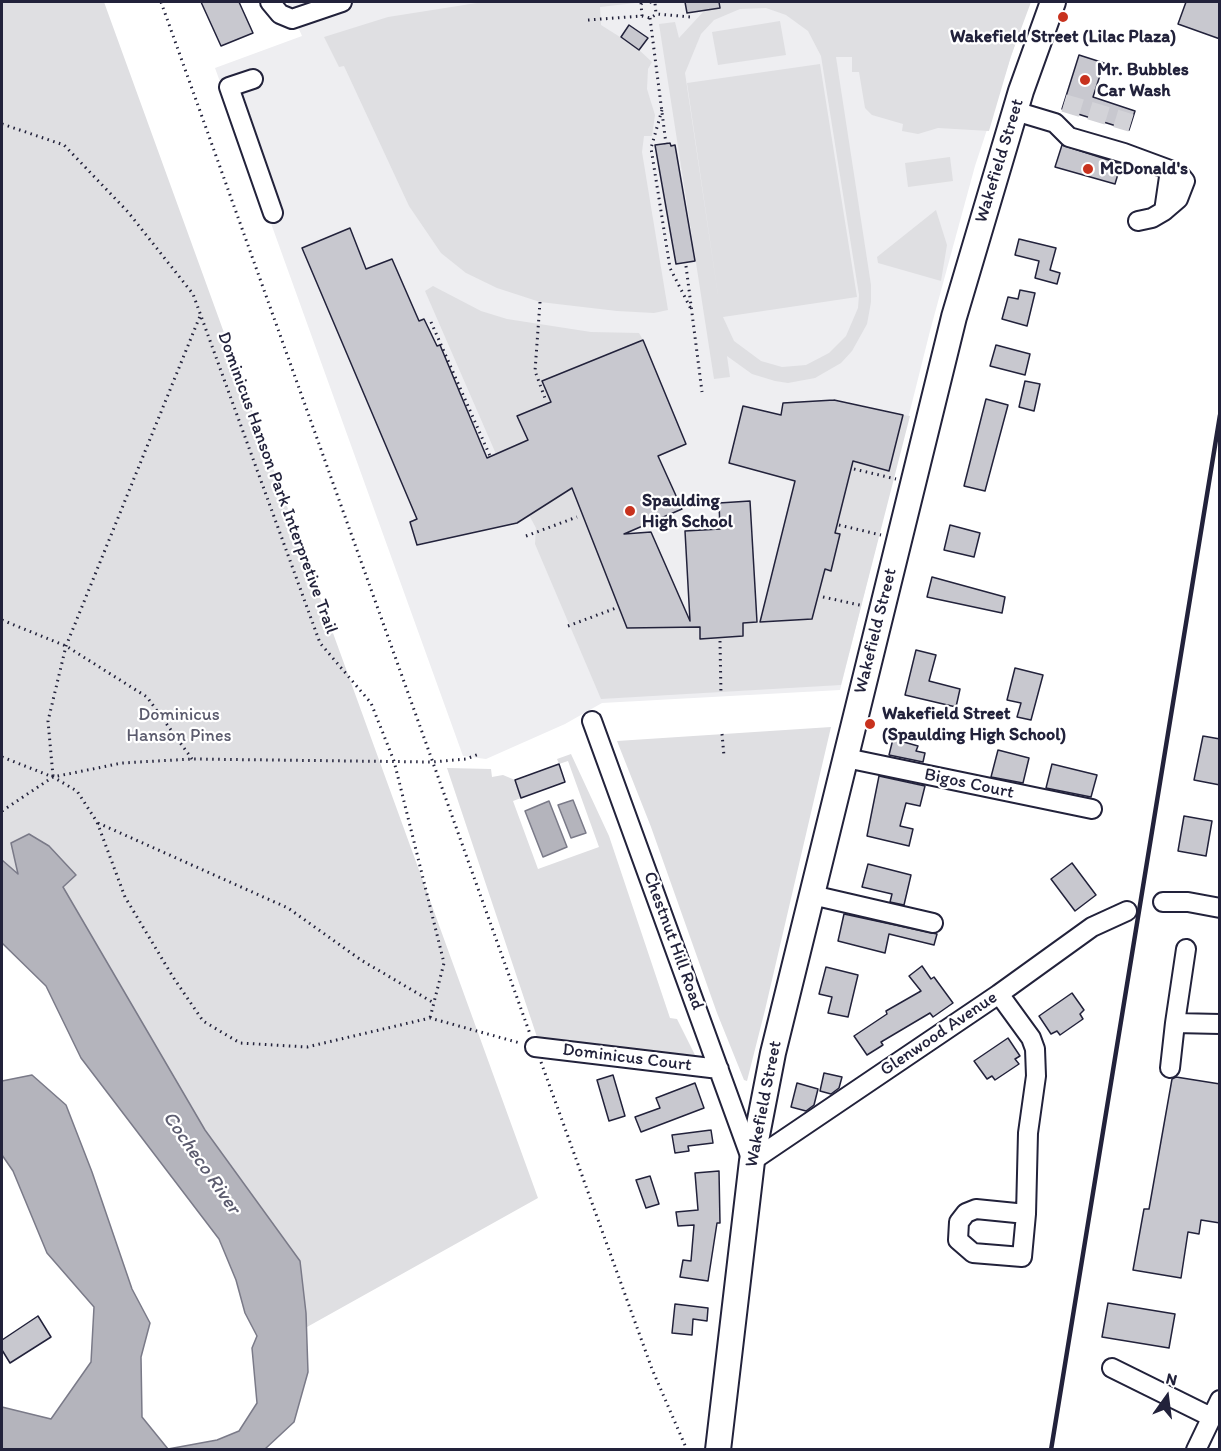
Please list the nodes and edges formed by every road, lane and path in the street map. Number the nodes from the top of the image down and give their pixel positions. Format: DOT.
graph roads {
  1 [pos="161,2"];
  2 [pos="270,2"];
  3 [pos="342,2"];
  4 [pos="644,2"];
  5 [pos="650,2"];
  6 [pos="1053,2"];
  7 [pos="657,14"];
  8 [pos="642,16"];
  9 [pos="691,17"];
  10 [pos="650,18"];
  11 [pos="588,20"];
  12 [pos="253,79"];
  13 [pos="662,110"];
  14 [pos="1015,111"];
  15 [pos="2,123"];
  16 [pos="666,144"];
  17 [pos="273,213"];
  18 [pos="1138,221"];
  19 [pos="686,266"];
  20 [pos="540,302"];
  21 [pos="692,311"];
  22 [pos="201,314"];
  23 [pos="431,322"];
  24 [pos="702,392"];
  25 [pos="546,401"];
  26 [pos="490,456"];
  27 [pos="854,469"];
  28 [pos="896,479"];
  29 [pos="577,517"];
  30 [pos="839,525"];
  31 [pos="882,535"];
  32 [pos="526,536"];
  33 [pos="823,597"];
  34 [pos="864,606"];
  35 [pos="616,608"];
  36 [pos="2,620"];
  37 [pos="568,626"];
  38 [pos="720,641"];
  39 [pos="66,646"];
  40 [pos="722,695"];
  41 [pos="592,721"];
  42 [pos="723,734"];
  43 [pos="479,754"];
  44 [pos="724,756"];
  45 [pos="2,757"];
  46 [pos="846,758"];
  47 [pos="192,759"];
  48 [pos="394,761"];
  49 [pos="432,762"];
  50 [pos="53,777"];
  51 [pos="1092,809"];
  52 [pos="2,811"];
  53 [pos="97,822"];
  54 [pos="812,895"];
  55 [pos="1163,903"];
  56 [pos="1220,908"];
  57 [pos="1127,911"];
  58 [pos="933,923"];
  59 [pos="1186,949"];
  60 [pos="999,994"];
  61 [pos="434,1003"];
  62 [pos="430,1018"];
  63 [pos="1175,1023"];
  64 [pos="1220,1024"];
  65 [pos="535,1047"];
  66 [pos="1170,1068"];
  67 [pos="719,1069"];
  68 [pos="752,1161"];
  69 [pos="1026,1214"];
  70 [pos="1112,1368"];
  71 [pos="1220,1400"];
  72 [pos="1211,1418"];
  73 [pos="687,1449"];
  74 [pos="723,1449"];
  75 [pos="1196,1449"];
  1 -- 49 [label="path"];
  2 -- 3 [label="street"];
  4 -- 8 [label="path"];
  5 -- 7 [label="path"];
  6 -- 14 [label="main road, Wakefield Street"];
  7 -- 9 [label="path"];
  7 -- 10 [label="path"];
  8 -- 10 [label="path"];
  8 -- 11 [label="path"];
  10 -- 13 [label="path"];
  12 -- 17 [label="street"];
  13 -- 16 [label="path"];
  13 -- 21 [label="path"];
  14 -- 18 [label="street"];
  14 -- 46 [label="main road, Wakefield Street"];
  15 -- 22 [label="path, Dominicus Hanson Park Interpretive Trail"];
  19 -- 21 [label="path"];
  20 -- 25 [label="path"];
  21 -- 24 [label="path"];
  22 -- 39 [label="path"];
  22 -- 48 [label="path, Dominicus Hanson Park Interpretive Trail"];
  23 -- 26 [label="path"];
  27 -- 28 [label="path"];
  29 -- 32 [label="path"];
  30 -- 31 [label="path"];
  33 -- 34 [label="path"];
  35 -- 37 [label="path"];
  36 -- 39 [label="path"];
  38 -- 40 [label="path"];
  39 -- 47 [label="path"];
  39 -- 50 [label="path"];
  41 -- 67 [label="street, Chestnut Hill Road"];
  42 -- 44 [label="path"];
  43 -- 49 [label="path"];
  45 -- 50 [label="path"];
  46 -- 51 [label="street, Bigos Court"];
  46 -- 54 [label="main road, Wakefield Street"];
  47 -- 48 [label="path"];
  47 -- 50 [label="path"];
  48 -- 49 [label="path"];
  48 -- 61 [label="path, Dominicus Hanson Park Interpretive Trail"];
  49 -- 65 [label="path"];
  50 -- 52 [label="path"];
  50 -- 53 [label="path"];
  53 -- 61 [label="path"];
  53 -- 62 [label="path"];
  54 -- 58 [label="street"];
  54 -- 68 [label="main road, Wakefield Street"];
  55 -- 56 [label="street"];
  57 -- 60 [label="street, Glenwood Avenue"];
  59 -- 63 [label="street"];
  60 -- 68 [label="street, Glenwood Avenue"];
  60 -- 69 [label="street"];
  61 -- 62 [label="path, Dominicus Hanson Park Interpretive Trail"];
  62 -- 65 [label="path"];
  63 -- 64 [label="street"];
  63 -- 66 [label="street"];
  65 -- 67 [label="street, Dominicus Court"];
  65 -- 73 [label="path"];
  67 -- 68 [label="street, Chestnut Hill Road"];
  68 -- 74 [label="main road, Wakefield Street"];
  70 -- 72 [label="street"];
  71 -- 72 [label="street"];
  72 -- 75 [label="street"];
}
